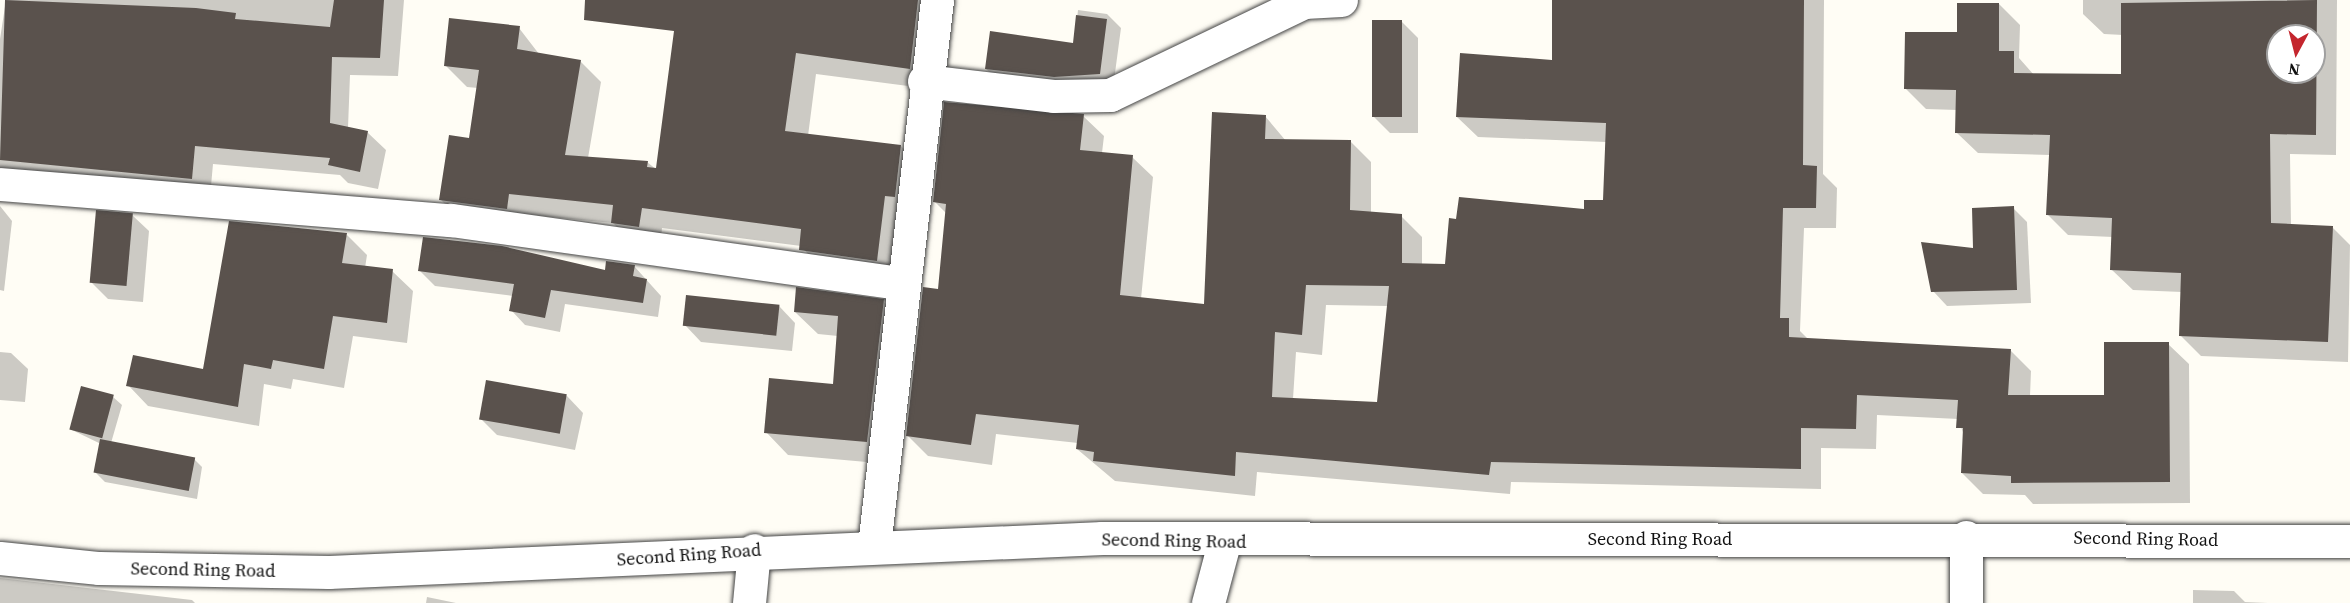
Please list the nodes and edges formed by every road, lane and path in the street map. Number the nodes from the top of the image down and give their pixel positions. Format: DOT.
graph roads {
  1 [pos="937,0"];
  2 [pos="1341,0"];
  3 [pos="924,81"];
  4 [pos="0,184"];
  5 [pos="902,283"];
  6 [pos="1966,537"];
  7 [pos="2350,542"];
  8 [pos="1224,543"];
  9 [pos="874,546"];
  10 [pos="754,550"];
  11 [pos="0,558"];
  12 [pos="749,603"];
  13 [pos="1208,603"];
  14 [pos="1966,603"];
  1 -- 3 [label="street"];
  2 -- 3 [label="street"];
  3 -- 5 [label="street"];
  4 -- 5 [label="street"];
  5 -- 9 [label="street"];
  6 -- 7 [label="street, Second Ring Road"];
  6 -- 8 [label="street, Second Ring Road"];
  6 -- 14 [label="street"];
  8 -- 9 [label="street, Second Ring Road"];
  8 -- 13 [label="street"];
  9 -- 10 [label="street, Second Ring Road"];
  10 -- 11 [label="street, Second Ring Road"];
  10 -- 12 [label="street"];
}
